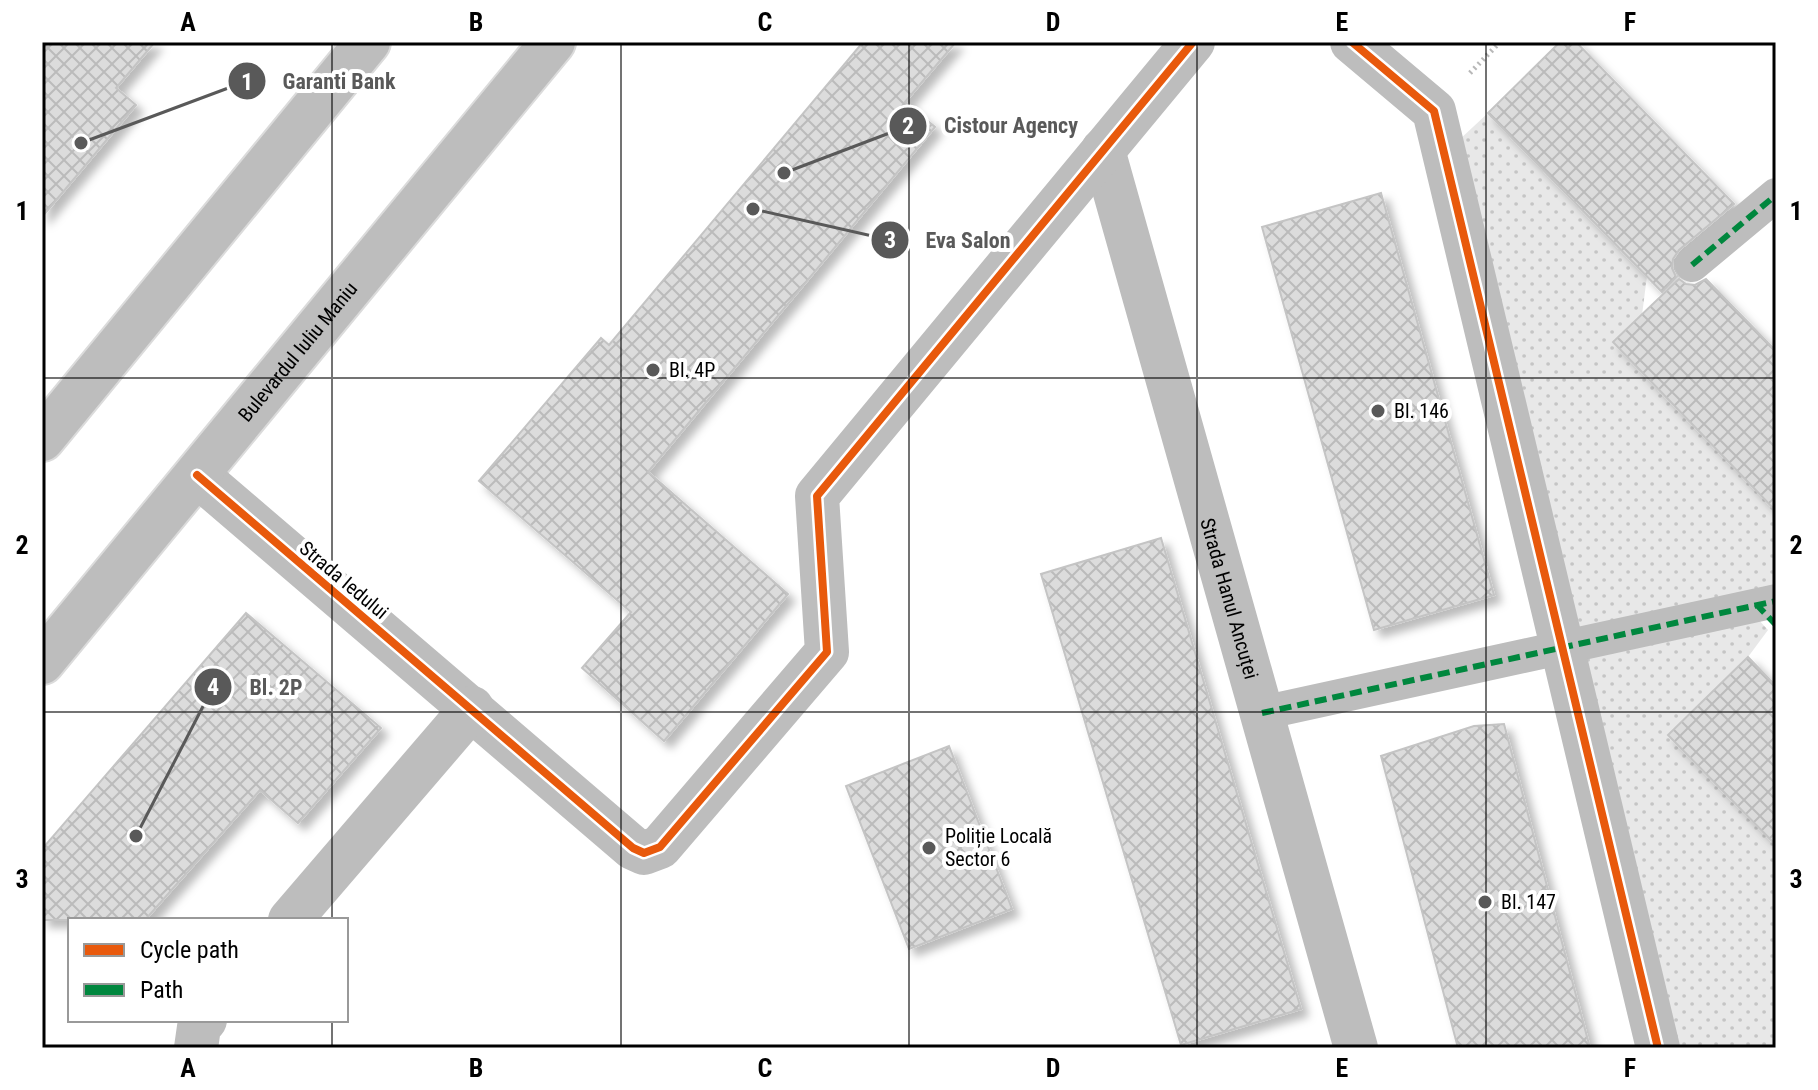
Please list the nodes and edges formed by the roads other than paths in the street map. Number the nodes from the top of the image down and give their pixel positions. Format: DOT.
graph roads {
  1 [pos="368,42"];
  2 [pos="553,42"];
  3 [pos="1193,42"];
  4 [pos="1352,42"];
  5 [pos="1103,150"];
  6 [pos="1776,195"];
  7 [pos="1692,265"];
  8 [pos="42,439"];
  9 [pos="197,475"];
  10 [pos="1769,610"];
  11 [pos="1563,647"];
  12 [pos="42,662"];
  13 [pos="472,708"];
  14 [pos="1262,713"];
  15 [pos="292,918"];
  16 [pos="203,1022"];
  17 [pos="196,1048"];
  18 [pos="1356,1048"];
  19 [pos="1658,1048"];
  1 -- 8 [label="street"];
  2 -- 9 [label="street, Bulevardul Iuliu Maniu"];
  3 -- 5 [label="street, Strada Iedului"];
  4 -- 11 [label="street"];
  5 -- 13 [label="street, Strada Iedului"];
  5 -- 14 [label="street, Strada Hanul Ancuței"];
  6 -- 7 [label="street"];
  9 -- 12 [label="street, Bulevardul Iuliu Maniu"];
  9 -- 13 [label="street, Strada Iedului"];
  10 -- 11 [label="street"];
  11 -- 14 [label="street"];
  11 -- 19 [label="street"];
  13 -- 15 [label="street"];
  14 -- 18 [label="street, Strada Hanul Ancuței"];
  16 -- 17 [label="street"];
}
